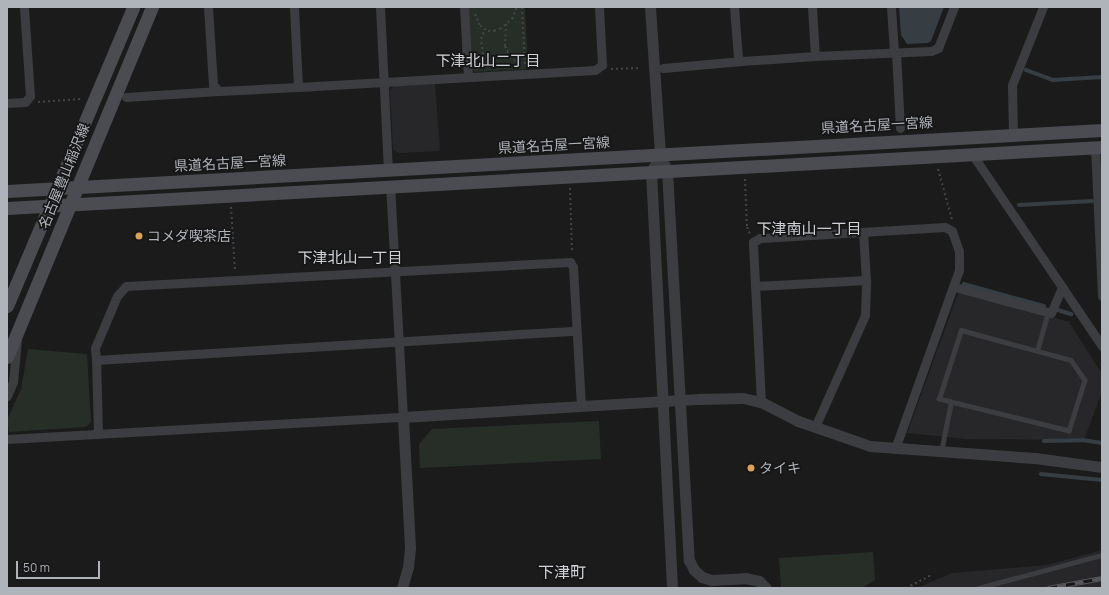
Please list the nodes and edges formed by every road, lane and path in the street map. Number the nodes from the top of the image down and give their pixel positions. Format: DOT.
graph roads {
  1 [pos="24,7"];
  2 [pos="133,7"];
  3 [pos="152,7"];
  4 [pos="208,7"];
  5 [pos="294,7"];
  6 [pos="380,7"];
  7 [pos="464,7"];
  8 [pos="474,7"];
  9 [pos="517,7"];
  10 [pos="522,7"];
  11 [pos="599,7"];
  12 [pos="650,7"];
  13 [pos="734,7"];
  14 [pos="812,7"];
  15 [pos="891,7"];
  16 [pos="954,7"];
  17 [pos="1044,7"];
  18 [pos="506,24"];
  19 [pos="485,29"];
  20 [pos="895,52"];
  21 [pos="815,56"];
  22 [pos="742,61"];
  23 [pos="467,64"];
  24 [pos="641,68"];
  25 [pos="663,68"];
  26 [pos="596,70"];
  27 [pos="468,77"];
  28 [pos="384,82"];
  29 [pos="298,87"];
  30 [pos="219,91"];
  31 [pos="126,97"];
  32 [pos="83,99"];
  33 [pos="25,102"];
  34 [pos="7,103"];
  35 [pos="900,128"];
  36 [pos="1102,130"];
  37 [pos="1014,134"];
  38 [pos="1099,147"];
  39 [pos="972,154"];
  40 [pos="660,155"];
  41 [pos="938,169"];
  42 [pos="388,170"];
  43 [pos="667,171"];
  44 [pos="651,172"];
  45 [pos="745,179"];
  46 [pos="390,186"];
  47 [pos="57,187"];
  48 [pos="76,187"];
  49 [pos="570,187"];
  50 [pos="7,191"];
  51 [pos="70,203"];
  52 [pos="49,206"];
  53 [pos="231,206"];
  54 [pos="7,208"];
  55 [pos="952,231"];
  56 [pos="863,232"];
  57 [pos="753,242"];
  58 [pos="573,267"];
  59 [pos="395,271"];
  60 [pos="235,280"];
  61 [pos="866,280"];
  62 [pos="755,286"];
  63 [pos="955,287"];
  64 [pos="1062,287"];
  65 [pos="1102,296"];
  66 [pos="7,306"];
  67 [pos="1048,312"];
  68 [pos="576,331"];
  69 [pos="18,333"];
  70 [pos="399,342"];
  71 [pos="1102,346"];
  72 [pos="1037,351"];
  73 [pos="7,357"];
  74 [pos="96,360"];
  75 [pos="7,396"];
  76 [pos="680,401"];
  77 [pos="663,402"];
  78 [pos="761,402"];
  79 [pos="951,402"];
  80 [pos="581,407"];
  81 [pos="404,417"];
  82 [pos="816,427"];
  83 [pos="98,434"];
  84 [pos="7,439"];
  85 [pos="895,449"];
  86 [pos="941,452"];
  87 [pos="1102,467"];
  88 [pos="1102,555"];
  89 [pos="932,575"];
  90 [pos="402,588"];
  91 [pos="672,588"];
  92 [pos="766,588"];
  93 [pos="906,588"];
  94 [pos="978,588"];
  1 -- 33 [label="street"];
  2 -- 47 [label="main road, 名古屋豊山稲沢線"];
  3 -- 48 [label="main road, 名古屋豊山稲沢線"];
  4 -- 30 [label="street"];
  5 -- 29 [label="street"];
  6 -- 28 [label="street"];
  7 -- 23 [label="street"];
  8 -- 19 [label="path"];
  9 -- 18 [label="path"];
  10 -- 18 [label="path"];
  11 -- 26 [label="street"];
  12 -- 40 [label="street"];
  13 -- 22 [label="street"];
  14 -- 21 [label="street"];
  15 -- 20 [label="street"];
  16 -- 20 [label="street"];
  17 -- 37 [label="street"];
  18 -- 19 [label="path"];
  19 -- 23 [label="path"];
  20 -- 21 [label="street"];
  20 -- 35 [label="street"];
  21 -- 22 [label="street"];
  22 -- 25 [label="street"];
  23 -- 27 [label="street"];
  24 -- 26 [label="path"];
  26 -- 27 [label="street"];
  27 -- 28 [label="street"];
  28 -- 29 [label="street"];
  28 -- 42 [label="street"];
  29 -- 30 [label="street"];
  30 -- 31 [label="street"];
  32 -- 33 [label="path"];
  33 -- 34 [label="street"];
  36 -- 37 [label="main road, 県道名古屋一宮線"];
  37 -- 40 [label="main road, 県道名古屋一宮線"];
  38 -- 39 [label="main road"];
  38 -- 65 [label="street"];
  39 -- 43 [label="main road"];
  39 -- 64 [label="street"];
  40 -- 42 [label="main road, 県道名古屋一宮線"];
  40 -- 43 [label="street"];
  40 -- 44 [label="street"];
  41 -- 55 [label="path"];
  42 -- 48 [label="main road, 県道名古屋一宮線"];
  43 -- 44 [label="main road"];
  43 -- 76 [label="street"];
  44 -- 46 [label="main road"];
  44 -- 77 [label="street"];
  45 -- 57 [label="path"];
  46 -- 51 [label="main road"];
  46 -- 59 [label="street"];
  47 -- 48 [label="main road, 県道名古屋一宮線"];
  47 -- 50 [label="main road, 県道名古屋一宮線"];
  47 -- 52 [label="main road, 名古屋豊山稲沢線"];
  48 -- 51 [label="main road, 名古屋豊山稲沢線"];
  49 -- 58 [label="path"];
  51 -- 52 [label="main road"];
  51 -- 69 [label="main road, 名古屋豊山稲沢線"];
  52 -- 54 [label="main road"];
  52 -- 66 [label="main road, 名古屋豊山稲沢線"];
  53 -- 60 [label="path"];
  55 -- 56 [label="street"];
  55 -- 63 [label="street"];
  56 -- 57 [label="street"];
  56 -- 61 [label="street"];
  57 -- 62 [label="street"];
  58 -- 59 [label="street"];
  58 -- 68 [label="street"];
  59 -- 60 [label="street"];
  59 -- 70 [label="street"];
  60 -- 74 [label="street"];
  61 -- 62 [label="street"];
  61 -- 82 [label="street"];
  62 -- 78 [label="street"];
  63 -- 67 [label="street"];
  63 -- 85 [label="street"];
  64 -- 67 [label="street"];
  64 -- 71 [label="street"];
  67 -- 72 [label="lane"];
  68 -- 70 [label="street"];
  68 -- 80 [label="street"];
  69 -- 73 [label="main road, 名古屋豊山稲沢線"];
  69 -- 75 [label="street"];
  70 -- 74 [label="street"];
  70 -- 81 [label="street"];
  72 -- 79 [label="lane"];
  72 -- 79 [label="lane"];
  74 -- 83 [label="street"];
  76 -- 77 [label="street"];
  76 -- 78 [label="street"];
  76 -- 92 [label="street"];
  77 -- 80 [label="street"];
  77 -- 91 [label="street"];
  78 -- 82 [label="street"];
  79 -- 86 [label="lane"];
  80 -- 81 [label="street"];
  81 -- 83 [label="street"];
  81 -- 90 [label="street"];
  82 -- 85 [label="street"];
  83 -- 84 [label="street"];
  85 -- 86 [label="street"];
  86 -- 87 [label="street"];
  88 -- 94 [label="lane"];
  89 -- 93 [label="path"];
}
